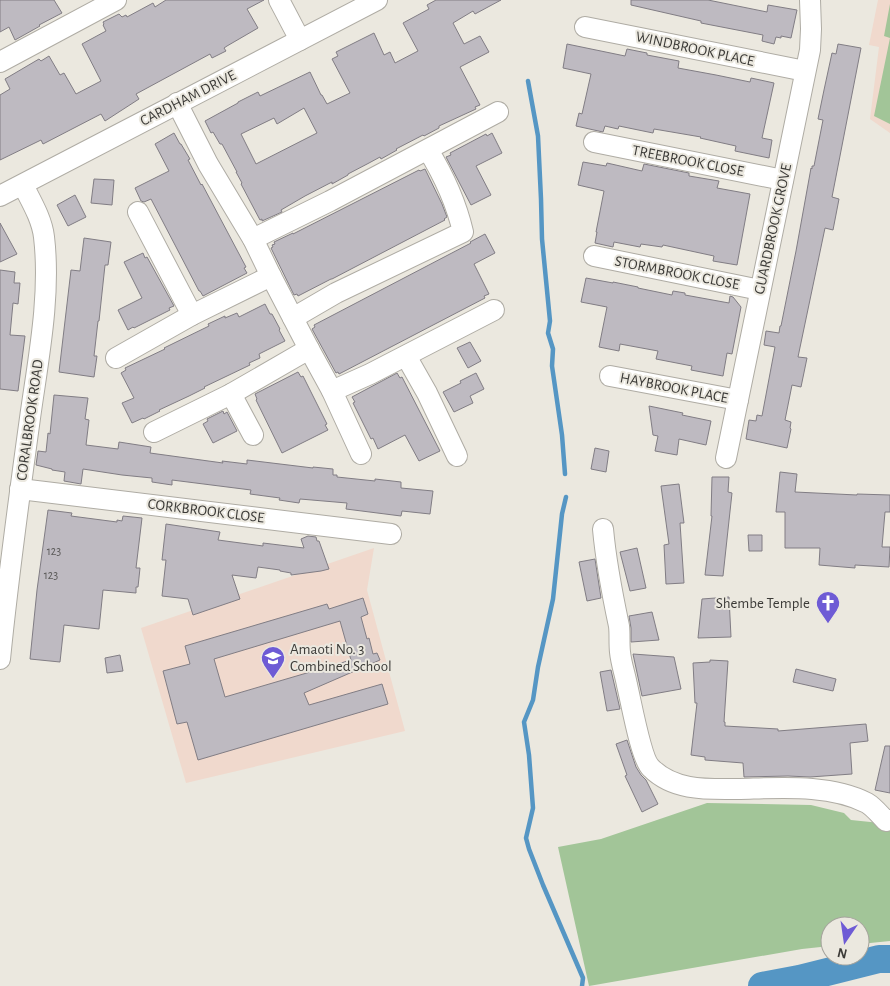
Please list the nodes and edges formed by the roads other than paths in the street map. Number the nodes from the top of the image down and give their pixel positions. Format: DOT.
graph roads {
  1 [pos="116,0"];
  2 [pos="279,0"];
  3 [pos="377,0"];
  4 [pos="810,0"];
  5 [pos="584,27"];
  6 [pos="300,40"];
  7 [pos="0,62"];
  8 [pos="805,72"];
  9 [pos="177,103"];
  10 [pos="498,112"];
  11 [pos="594,142"];
  12 [pos="428,150"];
  13 [pos="783,180"];
  14 [pos="23,184"];
  15 [pos="0,196"];
  16 [pos="138,212"];
  17 [pos="253,239"];
  18 [pos="594,256"];
  19 [pos="271,276"];
  20 [pos="760,290"];
  21 [pos="494,310"];
  22 [pos="192,315"];
  23 [pos="293,318"];
  24 [pos="309,350"];
  25 [pos="406,356"];
  26 [pos="116,358"];
  27 [pos="610,376"];
  28 [pos="332,391"];
  29 [pos="231,394"];
  30 [pos="738,400"];
  31 [pos="154,432"];
  32 [pos="253,435"];
  33 [pos="361,454"];
  34 [pos="457,456"];
  35 [pos="726,458"];
  36 [pos="20,489"];
  37 [pos="603,529"];
  38 [pos="391,534"];
  39 [pos="0,658"];
  40 [pos="890,820"];
  1 -- 7 [label="street"];
  2 -- 6 [label="street"];
  3 -- 6 [label="street, CARDHAM DRIVE"];
  4 -- 8 [label="street, GUARDBROOK GROVE"];
  5 -- 8 [label="street, WINDBROOK PLACE"];
  6 -- 9 [label="street, CARDHAM DRIVE"];
  8 -- 13 [label="street, GUARDBROOK GROVE"];
  9 -- 14 [label="street, CARDHAM DRIVE"];
  9 -- 17 [label="street"];
  10 -- 12 [label="street"];
  11 -- 13 [label="street, TREEBROOK CLOSE"];
  12 -- 17 [label="street"];
  12 -- 23 [label="street"];
  13 -- 20 [label="street, GUARDBROOK GROVE"];
  14 -- 15 [label="street, CARDHAM DRIVE"];
  14 -- 36 [label="street, CORALBROOK ROAD"];
  16 -- 22 [label="street"];
  17 -- 19 [label="street"];
  18 -- 20 [label="street, STORMBROOK CLOSE"];
  19 -- 22 [label="street"];
  19 -- 23 [label="street"];
  20 -- 30 [label="street, GUARDBROOK GROVE"];
  21 -- 25 [label="street"];
  22 -- 26 [label="street"];
  23 -- 24 [label="street"];
  24 -- 28 [label="street"];
  24 -- 29 [label="street"];
  25 -- 28 [label="street"];
  25 -- 34 [label="street"];
  27 -- 30 [label="street, HAYBROOK PLACE"];
  28 -- 33 [label="street"];
  29 -- 31 [label="street"];
  29 -- 32 [label="street"];
  30 -- 35 [label="street, GUARDBROOK GROVE"];
  36 -- 38 [label="street, CORKBROOK CLOSE"];
  36 -- 39 [label="street, CORALBROOK ROAD"];
  37 -- 40 [label="street"];
}
